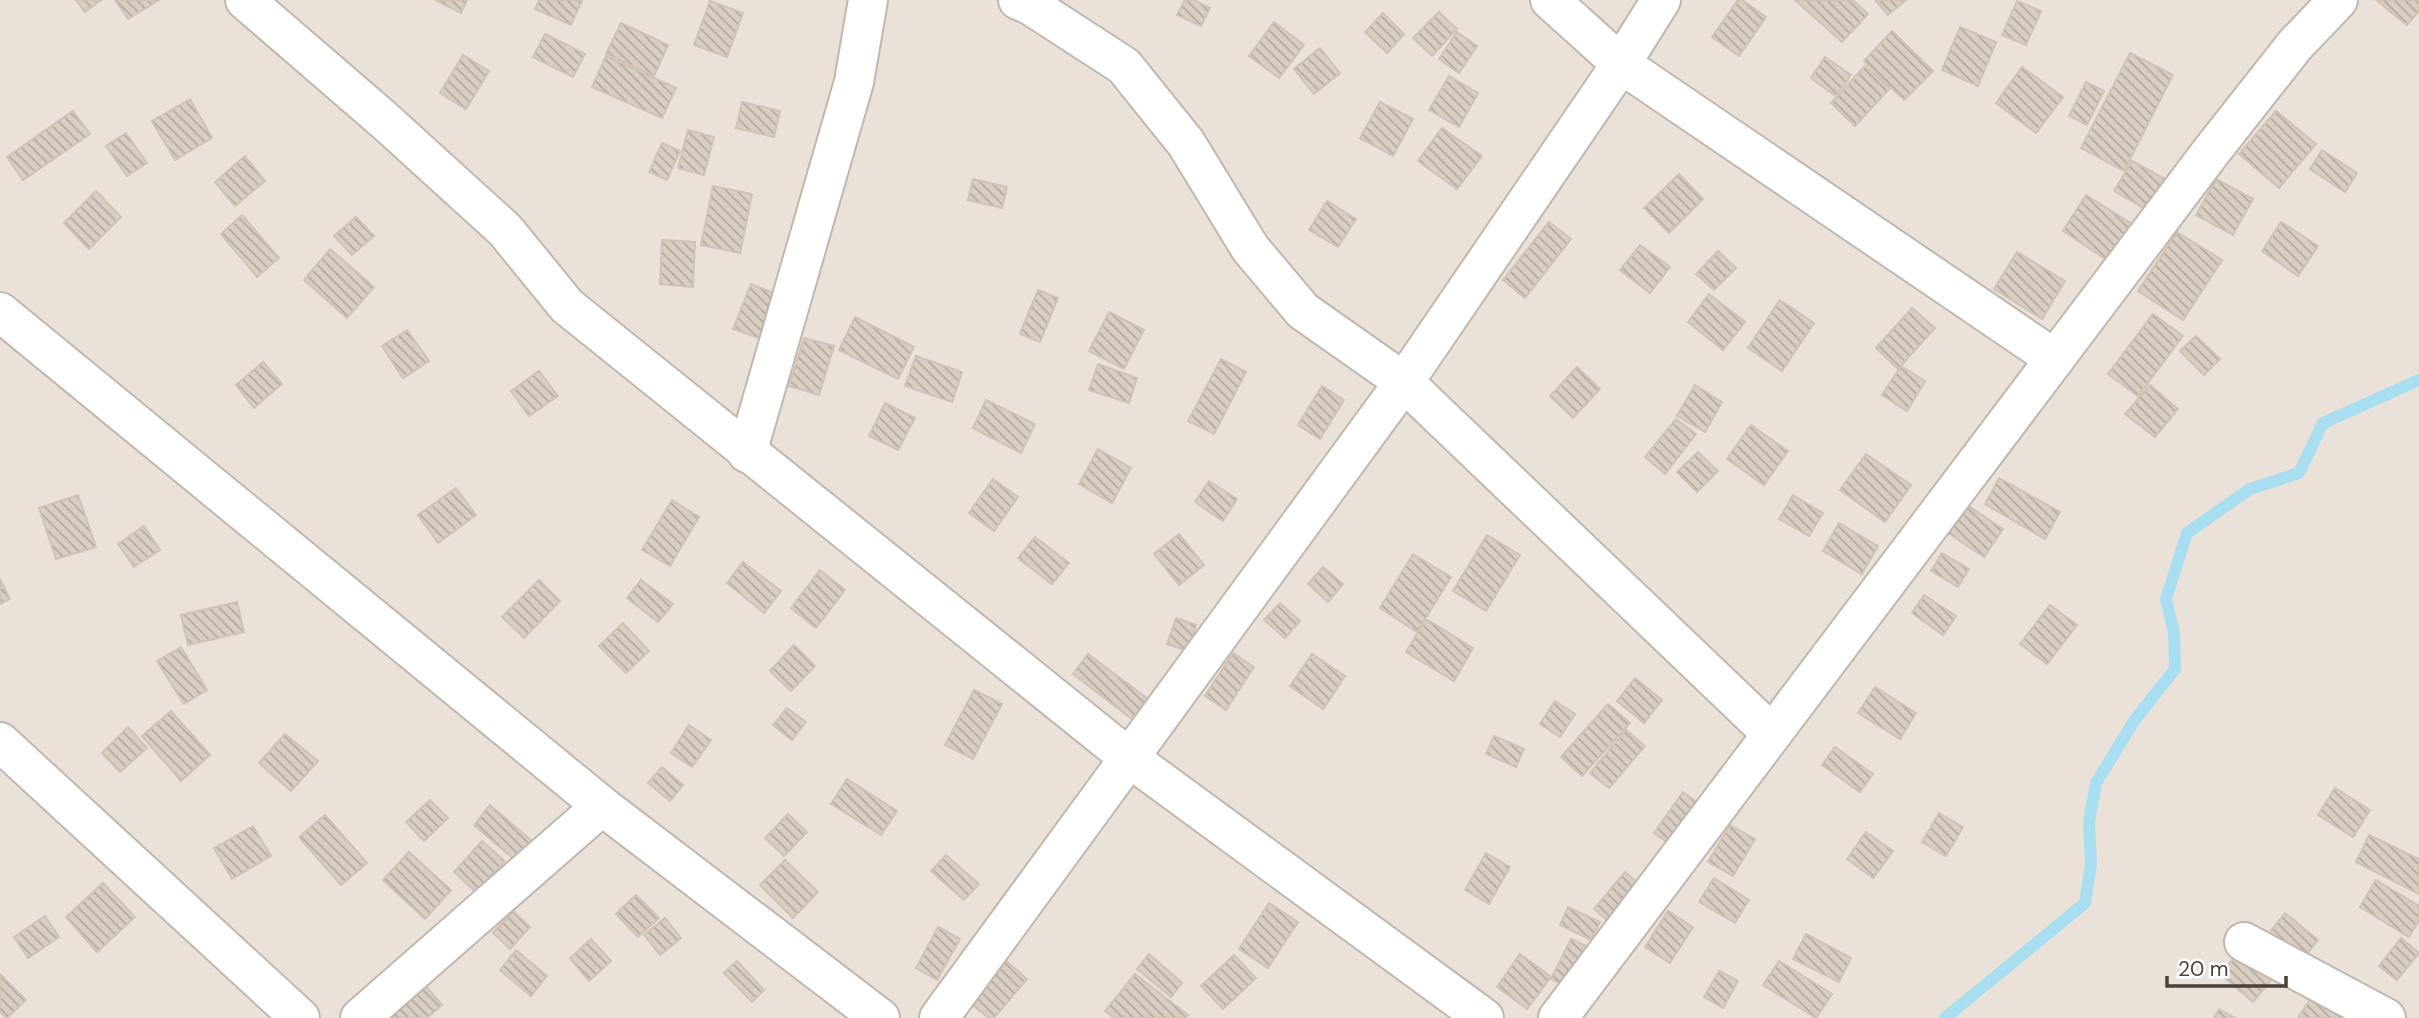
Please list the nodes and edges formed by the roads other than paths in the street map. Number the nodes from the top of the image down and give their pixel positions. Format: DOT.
graph roads {
  1 [pos="245,0"];
  2 [pos="868,0"];
  3 [pos="1018,0"];
  4 [pos="1550,0"];
  5 [pos="1661,0"];
  6 [pos="2338,0"];
  7 [pos="1621,64"];
  8 [pos="0,312"];
  9 [pos="2055,359"];
  10 [pos="1404,382"];
  11 [pos="747,453"];
  12 [pos="1772,734"];
  13 [pos="0,741"];
  14 [pos="1128,757"];
  15 [pos="602,806"];
  16 [pos="2244,942"];
  17 [pos="300,1018"];
  18 [pos="360,1018"];
  19 [pos="880,1018"];
  20 [pos="939,1018"];
  21 [pos="1484,1018"];
  22 [pos="1558,1018"];
  23 [pos="2386,1018"];
  1 -- 11 [label="street"];
  2 -- 11 [label="street"];
  3 -- 10 [label="street"];
  4 -- 7 [label="street"];
  5 -- 7 [label="street"];
  6 -- 9 [label="street"];
  7 -- 9 [label="street"];
  7 -- 10 [label="street"];
  8 -- 15 [label="street"];
  9 -- 12 [label="street"];
  10 -- 12 [label="street"];
  10 -- 14 [label="street"];
  11 -- 14 [label="street"];
  12 -- 22 [label="street"];
  13 -- 17 [label="street"];
  14 -- 20 [label="street"];
  14 -- 21 [label="street"];
  15 -- 18 [label="street"];
  15 -- 19 [label="street"];
  16 -- 23 [label="street"];
}
